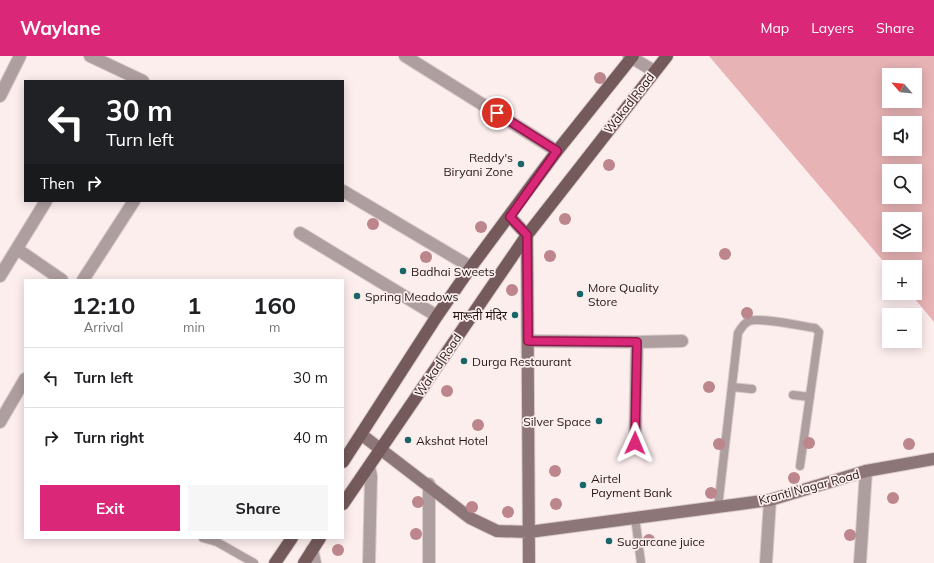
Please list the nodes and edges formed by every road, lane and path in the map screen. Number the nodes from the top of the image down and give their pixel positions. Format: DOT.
graph roads {
  1 [pos="20,56"];
  2 [pos="90,56"];
  3 [pos="406,56"];
  4 [pos="631,56"];
  5 [pos="667,56"];
  6 [pos="654,71"];
  7 [pos="122,77"];
  8 [pos="138,80"];
  9 [pos="0,96"];
  10 [pos="557,151"];
  11 [pos="344,192"];
  12 [pos="45,202"];
  13 [pos="133,202"];
  14 [pos="510,217"];
  15 [pos="300,233"];
  16 [pos="527,235"];
  17 [pos="17,249"];
  18 [pos="471,267"];
  19 [pos="0,276"];
  20 [pos="61,279"];
  21 [pos="84,279"];
  22 [pos="437,316"];
  23 [pos="528,341"];
  24 [pos="682,341"];
  25 [pos="637,342"];
  26 [pos="24,381"];
  27 [pos="732,387"];
  28 [pos="752,389"];
  29 [pos="793,394"];
  30 [pos="810,397"];
  31 [pos="0,422"];
  32 [pos="362,435"];
  33 [pos="635,443"];
  34 [pos="381,448"];
  35 [pos="934,458"];
  36 [pos="344,461"];
  37 [pos="369,466"];
  38 [pos="800,466"];
  39 [pos="866,471"];
  40 [pos="429,484"];
  41 [pos="770,500"];
  42 [pos="344,503"];
  43 [pos="718,507"];
  44 [pos="635,517"];
  45 [pos="529,532"];
  46 [pos="206,539"];
  47 [pos="291,539"];
  48 [pos="319,539"];
  49 [pos="312,550"];
  50 [pos="254,563"];
  51 [pos="275,563"];
  52 [pos="304,563"];
  53 [pos="315,563"];
  54 [pos="369,563"];
  55 [pos="429,563"];
  56 [pos="529,563"];
  57 [pos="641,563"];
  58 [pos="766,563"];
  59 [pos="860,563"];
  1 -- 9 [label="street"];
  2 -- 7 [label="street"];
  3 -- 10 [label="street"];
  4 -- 6 [label="street"];
  4 -- 10 [label="main road"];
  5 -- 6 [label="main road, Wakad Road"];
  6 -- 16 [label="main road, Wakad Road"];
  7 -- 8 [label="street"];
  10 -- 14 [label="main road"];
  11 -- 18 [label="street"];
  12 -- 17 [label="street"];
  13 -- 21 [label="street"];
  14 -- 16 [label="street"];
  14 -- 18 [label="main road"];
  15 -- 22 [label="street"];
  16 -- 23 [label="street"];
  16 -- 34 [label="main road, Wakad Road"];
  17 -- 19 [label="street"];
  17 -- 20 [label="street"];
  18 -- 22 [label="main road"];
  22 -- 32 [label="main road"];
  23 -- 25 [label="street"];
  23 -- 45 [label="street"];
  24 -- 25 [label="street"];
  25 -- 33 [label="street"];
  26 -- 31 [label="street"];
  27 -- 28 [label="lane"];
  27 -- 30 [label="lane"];
  27 -- 43 [label="lane"];
  29 -- 30 [label="lane"];
  30 -- 38 [label="lane"];
  32 -- 34 [label="street, Kranti Nagar Road"];
  32 -- 36 [label="main road"];
  34 -- 37 [label="main road, Wakad Road"];
  34 -- 40 [label="street, Kranti Nagar Road"];
  35 -- 39 [label="street, Kranti Nagar Road"];
  37 -- 42 [label="main road, Wakad Road"];
  37 -- 54 [label="street"];
  39 -- 41 [label="street, Kranti Nagar Road"];
  39 -- 59 [label="street"];
  40 -- 45 [label="street, Kranti Nagar Road"];
  40 -- 55 [label="street"];
  41 -- 43 [label="street, Kranti Nagar Road"];
  41 -- 58 [label="street"];
  43 -- 44 [label="street, Kranti Nagar Road"];
  44 -- 45 [label="street, Kranti Nagar Road"];
  44 -- 57 [label="lane"];
  45 -- 56 [label="street"];
  46 -- 50 [label="lane"];
  47 -- 51 [label="main road"];
  48 -- 49 [label="main road"];
  49 -- 52 [label="main road"];
  49 -- 53 [label="street"];
}
